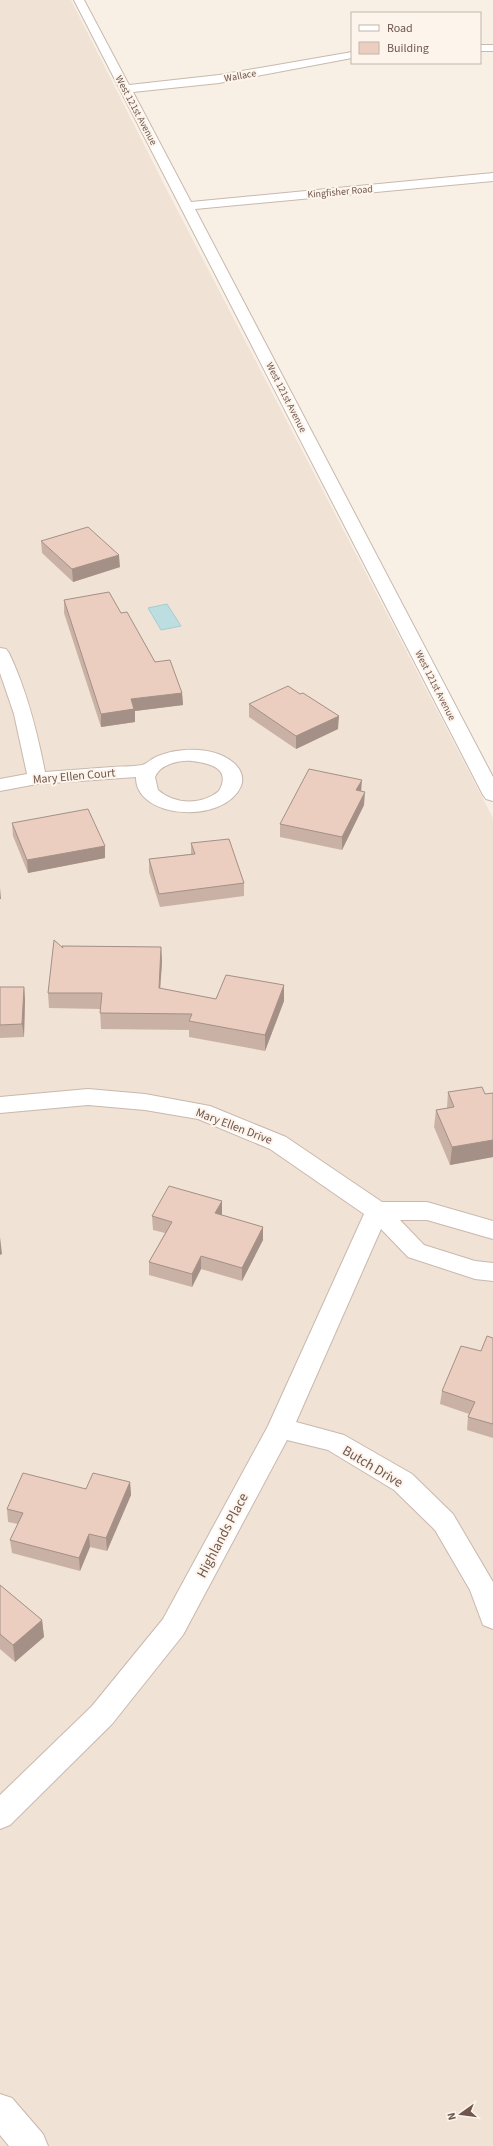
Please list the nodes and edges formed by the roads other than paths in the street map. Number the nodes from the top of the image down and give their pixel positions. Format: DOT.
graph roads {
  1 [pos="79,0"];
  2 [pos="481,48"];
  3 [pos="493,48"];
  4 [pos="351,55"];
  5 [pos="126,89"];
  6 [pos="493,177"];
  7 [pos="188,206"];
  8 [pos="0,653"];
  9 [pos="149,770"];
  10 [pos="37,778"];
  11 [pos="0,786"];
  12 [pos="493,795"];
  13 [pos="0,1105"];
  14 [pos="377,1211"];
  15 [pos="493,1230"];
  16 [pos="493,1272"];
  17 [pos="280,1428"];
  18 [pos="493,1617"];
  19 [pos="0,1815"];
  20 [pos="0,2110"];
  21 [pos="31,2146"];
  1 -- 5 [label="street, West 121st Avenue"];
  2 -- 3 [label="street"];
  4 -- 5 [label="street, Wallace"];
  5 -- 7 [label="street, West 121st Avenue"];
  6 -- 7 [label="street, Kingfisher Road"];
  7 -- 12 [label="street, West 121st Avenue"];
  8 -- 10 [label="street"];
  9 -- 10 [label="street, Mary Ellen Court"];
  10 -- 11 [label="street, Mary Ellen Court"];
  13 -- 14 [label="street, Mary Ellen Drive"];
  14 -- 15 [label="street"];
  14 -- 16 [label="street, Mary Ellen Drive"];
  14 -- 17 [label="street, Highlands Place"];
  17 -- 18 [label="street, Butch Drive"];
  17 -- 19 [label="street, Highlands Place"];
  20 -- 21 [label="street"];
}
